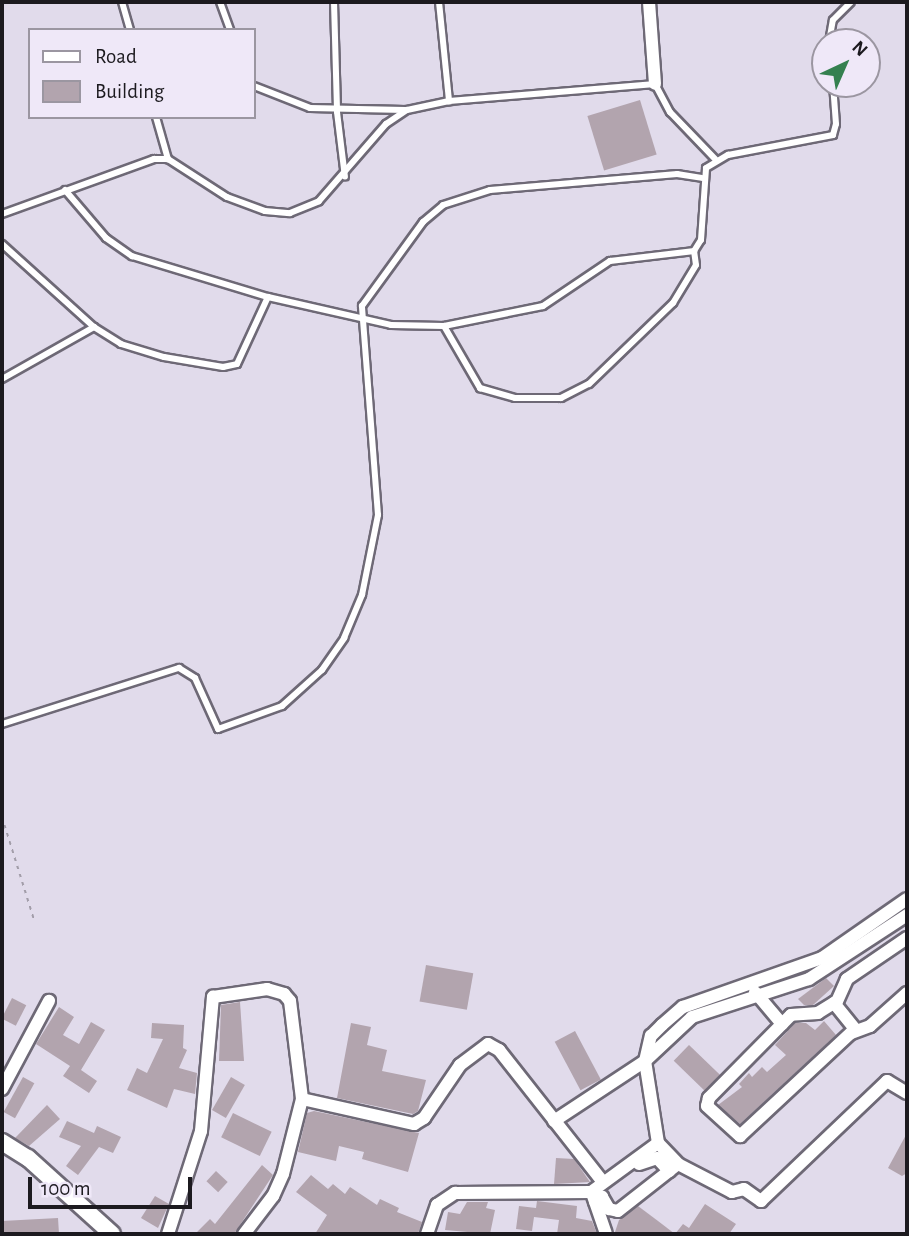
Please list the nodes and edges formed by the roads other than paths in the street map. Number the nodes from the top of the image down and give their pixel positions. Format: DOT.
graph roads {
  1 [pos="122,2"];
  2 [pos="220,2"];
  3 [pos="334,2"];
  4 [pos="439,2"];
  5 [pos="649,2"];
  6 [pos="851,2"];
  7 [pos="129,28"];
  8 [pos="229,28"];
  9 [pos="832,28"];
  10 [pos="654,84"];
  11 [pos="256,87"];
  12 [pos="834,98"];
  13 [pos="449,101"];
  14 [pos="407,110"];
  15 [pos="337,112"];
  16 [pos="157,119"];
  17 [pos="168,159"];
  18 [pos="715,159"];
  19 [pos="345,177"];
  20 [pos="702,178"];
  21 [pos="65,190"];
  22 [pos="2,214"];
  23 [pos="2,244"];
  24 [pos="694,251"];
  25 [pos="268,297"];
  26 [pos="362,317"];
  27 [pos="444,326"];
  28 [pos="94,327"];
  29 [pos="2,379"];
  30 [pos="2,724"];
  31 [pos="907,899"];
  32 [pos="907,915"];
  33 [pos="907,938"];
  34 [pos="750,986"];
  35 [pos="907,993"];
  36 [pos="758,997"];
  37 [pos="49,1002"];
  38 [pos="834,1003"];
  39 [pos="782,1024"];
  40 [pos="856,1030"];
  41 [pos="645,1061"];
  42 [pos="2,1089"];
  43 [pos="907,1093"];
  44 [pos="302,1099"];
  45 [pos="554,1121"];
  46 [pos="2,1142"];
  47 [pos="658,1143"];
  48 [pos="673,1168"];
  49 [pos="603,1182"];
  50 [pos="596,1197"];
  51 [pos="606,1233"];
  52 [pos="112,1234"];
  53 [pos="168,1234"];
  54 [pos="244,1234"];
  55 [pos="427,1234"];
  1 -- 7 [label="lane"];
  2 -- 8 [label="lane"];
  3 -- 15 [label="lane"];
  4 -- 13 [label="lane"];
  5 -- 10 [label="street"];
  6 -- 9 [label="lane"];
  10 -- 13 [label="lane"];
  10 -- 18 [label="lane"];
  11 -- 15 [label="lane"];
  12 -- 18 [label="lane"];
  13 -- 14 [label="lane"];
  14 -- 15 [label="lane"];
  14 -- 19 [label="lane"];
  15 -- 19 [label="lane"];
  16 -- 17 [label="lane"];
  17 -- 19 [label="lane"];
  17 -- 21 [label="lane"];
  18 -- 20 [label="lane"];
  20 -- 24 [label="lane"];
  20 -- 26 [label="lane"];
  21 -- 22 [label="lane"];
  21 -- 25 [label="lane"];
  23 -- 28 [label="lane"];
  24 -- 27 [label="lane"];
  24 -- 27 [label="lane"];
  25 -- 26 [label="lane"];
  25 -- 28 [label="lane"];
  26 -- 27 [label="lane"];
  26 -- 30 [label="lane"];
  28 -- 29 [label="lane"];
  31 -- 34 [label="street"];
  32 -- 36 [label="street"];
  33 -- 38 [label="street"];
  34 -- 36 [label="street"];
  34 -- 41 [label="street"];
  35 -- 40 [label="street"];
  36 -- 39 [label="street"];
  36 -- 41 [label="street"];
  37 -- 42 [label="street"];
  38 -- 39 [label="street"];
  38 -- 40 [label="street"];
  39 -- 40 [label="street"];
  41 -- 45 [label="street"];
  41 -- 47 [label="street"];
  43 -- 48 [label="street"];
  44 -- 45 [label="street"];
  44 -- 53 [label="street"];
  44 -- 54 [label="street"];
  45 -- 49 [label="street"];
  46 -- 52 [label="street"];
  47 -- 48 [label="street"];
  47 -- 49 [label="street"];
  48 -- 50 [label="street"];
  48 -- 50 [label="street"];
  49 -- 50 [label="street"];
  50 -- 51 [label="street"];
  50 -- 55 [label="street"];
}
